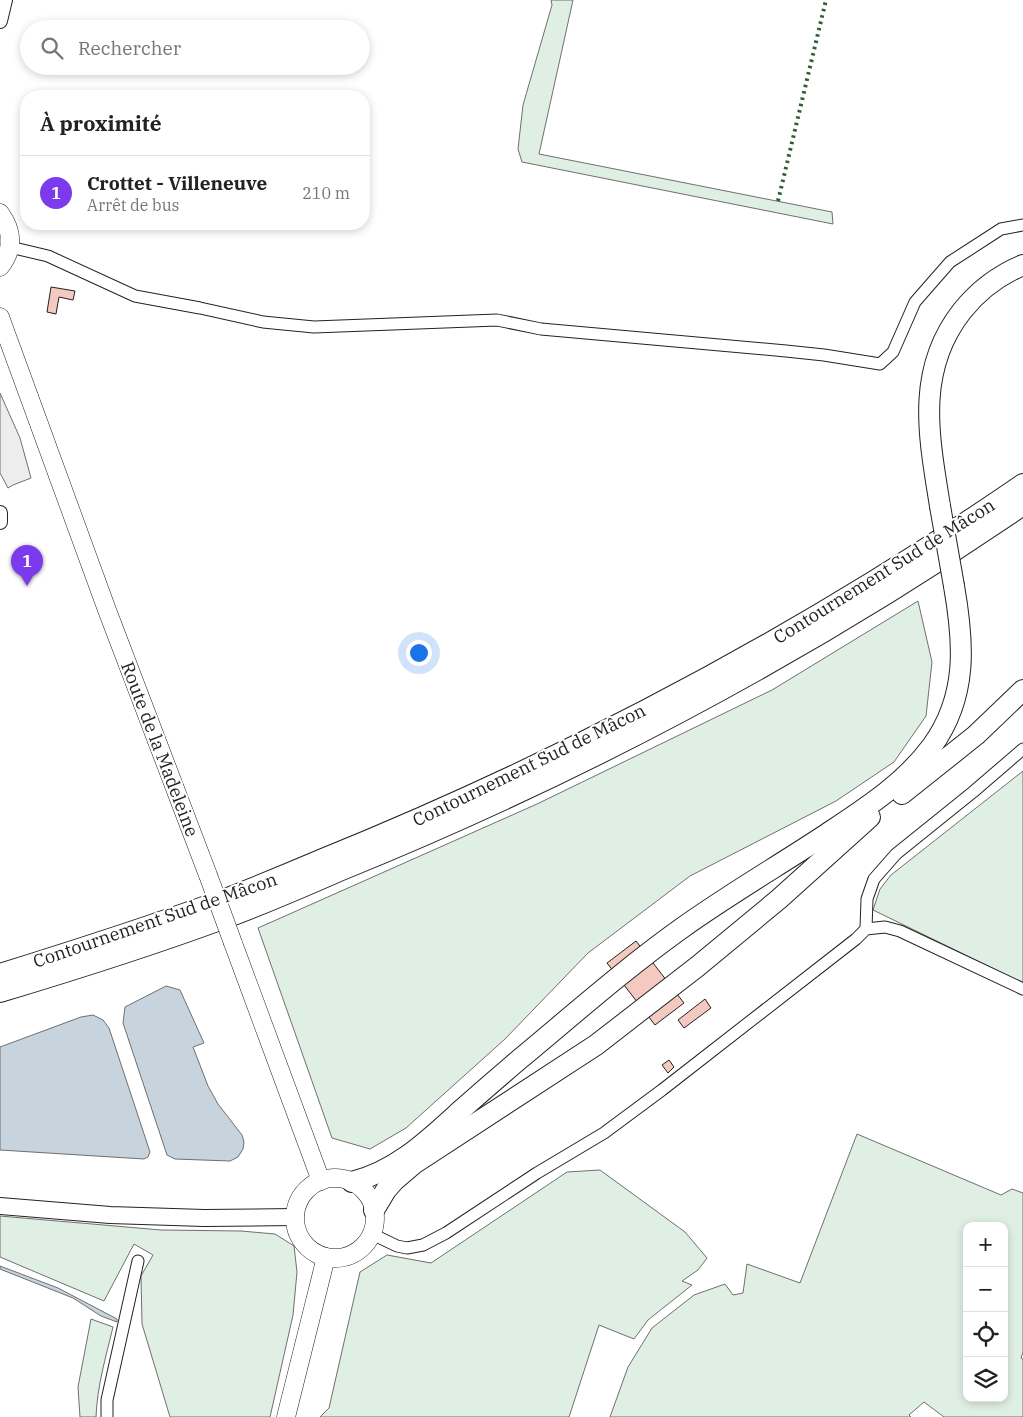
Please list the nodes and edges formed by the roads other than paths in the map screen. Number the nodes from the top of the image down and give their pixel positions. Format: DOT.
graph roads {
  1 [pos="5,0"];
  2 [pos="0,21"];
  3 [pos="0,213"];
  4 [pos="1023,225"];
  5 [pos="10,248"];
  6 [pos="1023,265"];
  7 [pos="0,267"];
  8 [pos="0,317"];
  9 [pos="1023,484"];
  10 [pos="1023,505"];
  11 [pos="0,513"];
  12 [pos="0,522"];
  13 [pos="1023,690"];
  14 [pos="1023,748"];
  15 [pos="866,930"];
  16 [pos="0,974"];
  17 [pos="1023,989"];
  18 [pos="0,992"];
  19 [pos="321,1181"];
  20 [pos="352,1182"];
  21 [pos="0,1206"];
  22 [pos="374,1210"];
  23 [pos="295,1217"];
  24 [pos="372,1234"];
  25 [pos="326,1256"];
  26 [pos="138,1262"];
  27 [pos="107,1417"];
  28 [pos="286,1417"];
  1 -- 2 [label="street"];
  3 -- 5 [label="main road"];
  4 -- 5 [label="street"];
  5 -- 7 [label="main road"];
  6 -- 20 [label="highway, bridge"];
  8 -- 19 [label="main road, Route de la Madeleine, bridge"];
  9 -- 16 [label="highway, Contournement Sud de Mâcon"];
  10 -- 18 [label="highway, Contournement Sud de Mâcon"];
  11 -- 12 [label="street"];
  13 -- 22 [label="highway"];
  14 -- 15 [label="street"];
  15 -- 17 [label="street"];
  15 -- 24 [label="street"];
  19 -- 20 [label="main road"];
  19 -- 23 [label="main road"];
  20 -- 22 [label="main road"];
  21 -- 23 [label="main road"];
  22 -- 24 [label="main road"];
  23 -- 25 [label="main road"];
  24 -- 25 [label="main road"];
  25 -- 28 [label="main road"];
  26 -- 27 [label="street"];
}
